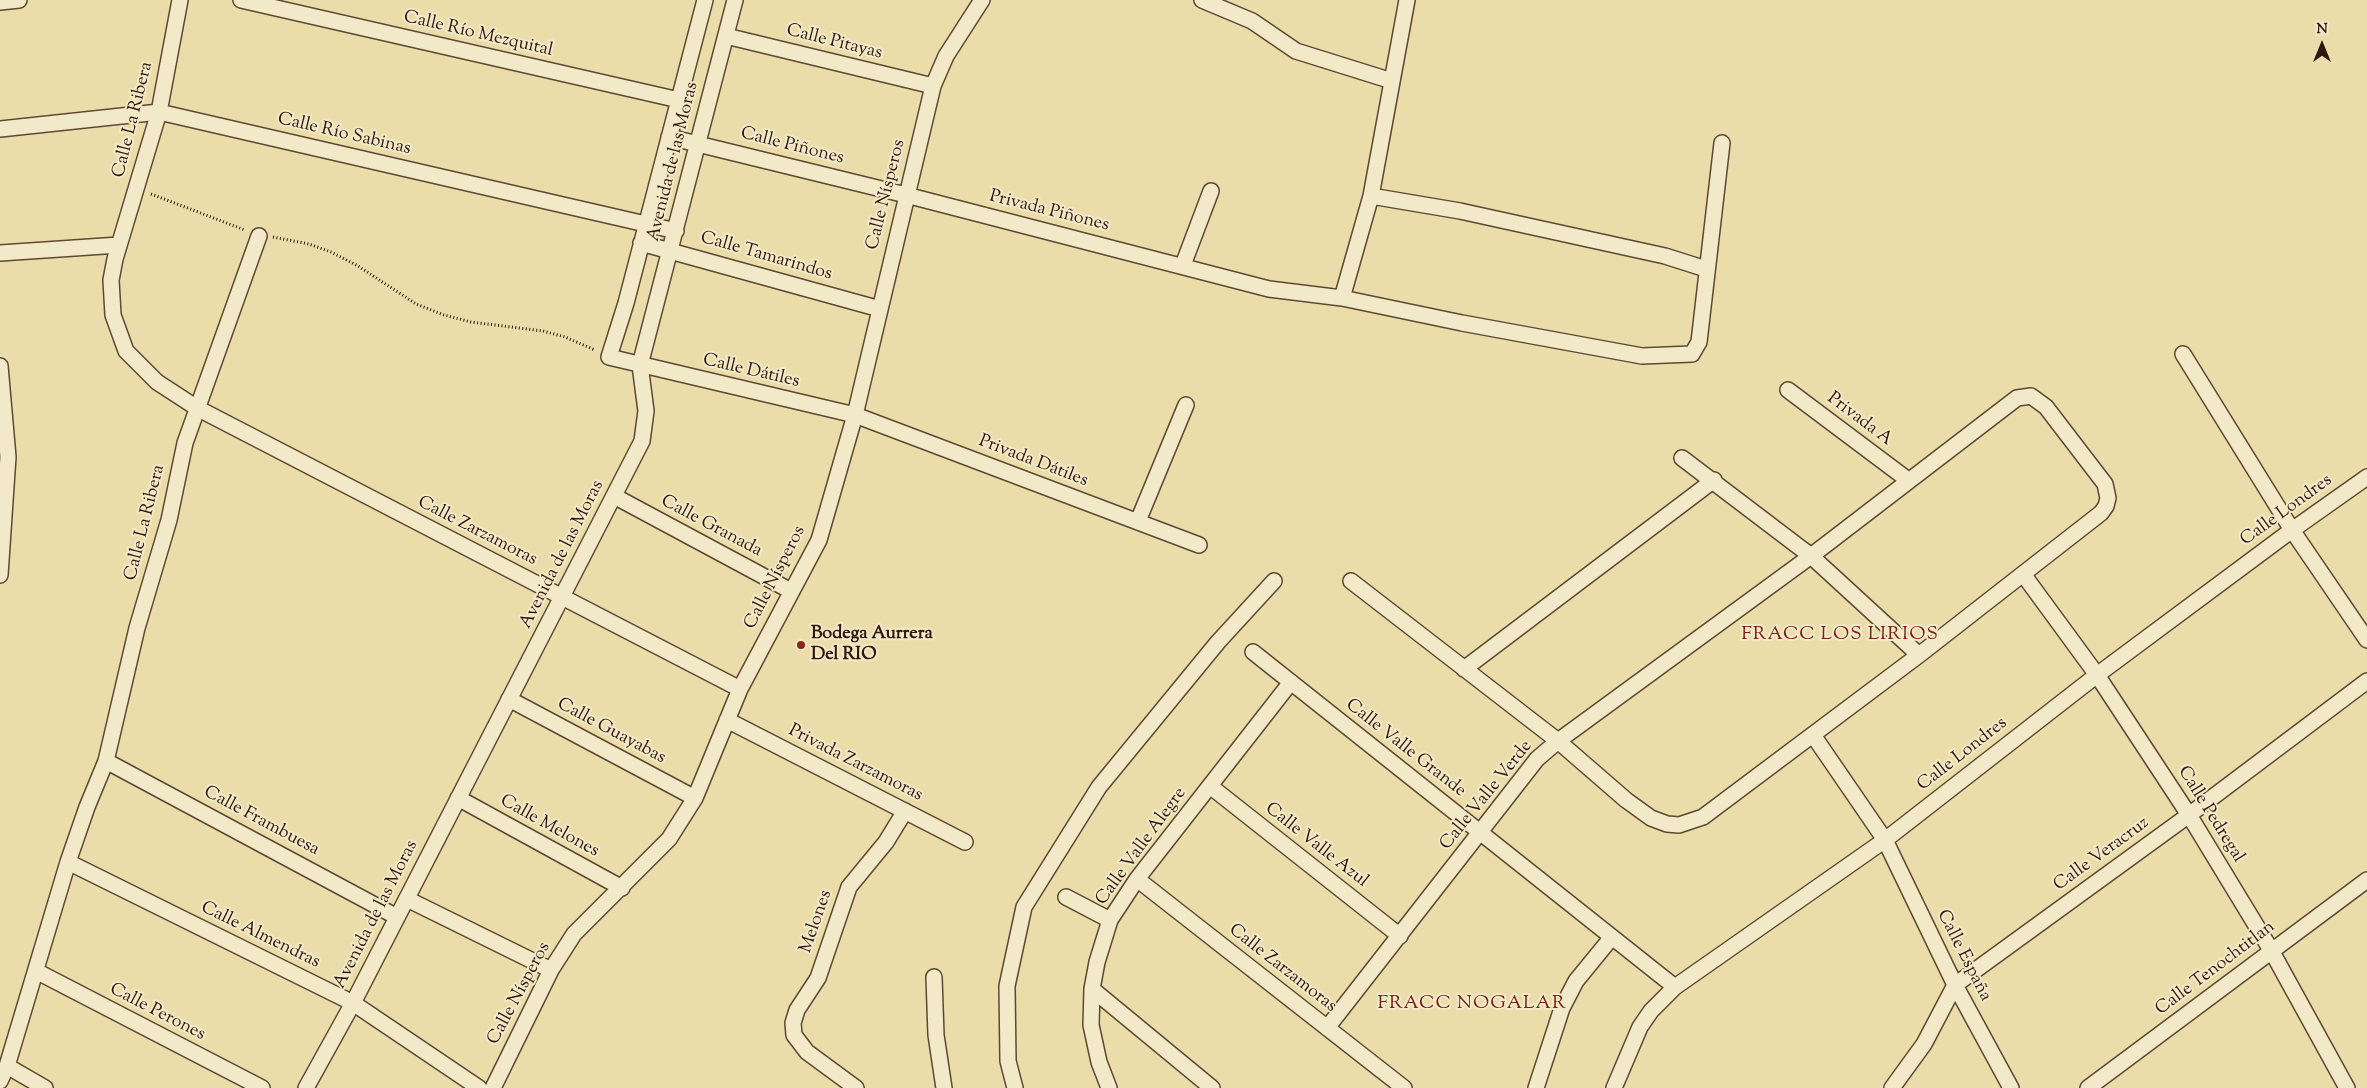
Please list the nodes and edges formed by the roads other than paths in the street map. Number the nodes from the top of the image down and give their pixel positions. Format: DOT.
graph roads {
  1 [pos="19,0"];
  2 [pos="180,0"];
  3 [pos="241,0"];
  4 [pos="704,0"];
  5 [pos="735,0"];
  6 [pos="982,0"];
  7 [pos="1202,0"];
  8 [pos="1407,0"];
  9 [pos="0,2"];
  10 [pos="726,36"];
  11 [pos="1392,81"];
  12 [pos="933,86"];
  13 [pos="679,100"];
  14 [pos="159,112"];
  15 [pos="0,129"];
  16 [pos="669,137"];
  17 [pos="699,143"];
  18 [pos="1722,143"];
  19 [pos="1211,190"];
  20 [pos="906,195"];
  21 [pos="1371,196"];
  22 [pos="646,223"];
  23 [pos="676,231"];
  24 [pos="259,236"];
  25 [pos="641,243"];
  26 [pos="119,245"];
  27 [pos="671,250"];
  28 [pos="0,253"];
  29 [pos="1183,265"];
  30 [pos="1706,269"];
  31 [pos="1342,298"];
  32 [pos="880,308"];
  33 [pos="2182,354"];
  34 [pos="609,357"];
  35 [pos="640,365"];
  36 [pos="0,366"];
  37 [pos="0,374"];
  38 [pos="1788,390"];
  39 [pos="1186,405"];
  40 [pos="198,408"];
  41 [pos="855,415"];
  42 [pos="1682,458"];
  43 [pos="2367,478"];
  44 [pos="1714,480"];
  45 [pos="1908,480"];
  46 [pos="614,496"];
  47 [pos="3,504"];
  48 [pos="1138,521"];
  49 [pos="2292,530"];
  50 [pos="1199,544"];
  51 [pos="1811,556"];
  52 [pos="2024,574"];
  53 [pos="0,575"];
  54 [pos="1274,581"];
  55 [pos="1351,581"];
  56 [pos="791,591"];
  57 [pos="562,596"];
  58 [pos="2367,640"];
  59 [pos="1252,652"];
  60 [pos="1919,655"];
  61 [pos="1464,669"];
  62 [pos="2097,675"];
  63 [pos="2367,680"];
  64 [pos="1291,682"];
  65 [pos="740,689"];
  66 [pos="509,699"];
  67 [pos="727,720"];
  68 [pos="1813,735"];
  69 [pos="1558,741"];
  70 [pos="106,761"];
  71 [pos="1210,786"];
  72 [pos="458,798"];
  73 [pos="695,798"];
  74 [pos="905,811"];
  75 [pos="2189,816"];
  76 [pos="1481,833"];
  77 [pos="1885,840"];
  78 [pos="965,842"];
  79 [pos="68,862"];
  80 [pos="1137,879"];
  81 [pos="2367,880"];
  82 [pos="622,888"];
  83 [pos="1066,897"];
  84 [pos="407,898"];
  85 [pos="397,917"];
  86 [pos="1110,920"];
  87 [pos="1400,936"];
  88 [pos="1612,937"];
  89 [pos="2271,950"];
  90 [pos="551,970"];
  91 [pos="36,971"];
  92 [pos="934,977"];
  93 [pos="1956,985"];
  94 [pos="1674,987"];
  95 [pos="1092,989"];
  96 [pos="353,1002"];
  97 [pos="1328,1028"];
  98 [pos="7,1066"];
  99 [pos="0,1081"];
  100 [pos="45,1088"];
  101 [pos="262,1088"];
  102 [pos="306,1088"];
  103 [pos="479,1088"];
  104 [pos="492,1088"];
  105 [pos="856,1088"];
  106 [pos="944,1088"];
  107 [pos="1015,1088"];
  108 [pos="1110,1088"];
  109 [pos="1212,1088"];
  110 [pos="1404,1088"];
  111 [pos="1536,1088"];
  112 [pos="1614,1088"];
  113 [pos="1892,1088"];
  114 [pos="2011,1088"];
  115 [pos="2088,1088"];
  116 [pos="2347,1088"];
  1 -- 9 [label="street"];
  2 -- 14 [label="street, Calle La Ribera"];
  3 -- 13 [label="street, Calle Río Mezquital"];
  4 -- 13 [label="street, Avenida de las Moras"];
  5 -- 10 [label="street, Avenida de las Moras"];
  6 -- 12 [label="street, Calle Nísperos"];
  7 -- 11 [label="street"];
  8 -- 11 [label="street"];
  10 -- 12 [label="street, Calle Pitayas"];
  10 -- 17 [label="street, Avenida de las Moras"];
  11 -- 21 [label="street"];
  12 -- 20 [label="street, Calle Nísperos"];
  13 -- 16 [label="street, Avenida de las Moras"];
  14 -- 15 [label="street, Calle Río Sabinas"];
  14 -- 22 [label="street, Calle Río Sabinas"];
  14 -- 26 [label="street, Calle La Ribera"];
  16 -- 17 [label="street, Calle Piñones"];
  16 -- 22 [label="street, Avenida de las Moras"];
  17 -- 20 [label="street, Calle Piñones"];
  17 -- 23 [label="street, Avenida de las Moras"];
  18 -- 30 [label="street"];
  19 -- 29 [label="street"];
  20 -- 29 [label="street, Privada Piñones"];
  20 -- 32 [label="street, Calle Nísperos"];
  21 -- 30 [label="street"];
  21 -- 31 [label="street"];
  22 -- 23 [label="street, Calle Río Sabinas"];
  22 -- 25 [label="street, Avenida de las Moras"];
  23 -- 27 [label="street, Avenida de las Moras"];
  24 -- 40 [label="street"];
  25 -- 27 [label="street, Calle Tamarindos"];
  25 -- 34 [label="street, Avenida de las Moras"];
  26 -- 28 [label="street"];
  26 -- 40 [label="street, Calle La Ribera"];
  27 -- 32 [label="street, Calle Tamarindos"];
  27 -- 35 [label="street, Avenida de las Moras"];
  29 -- 31 [label="street, Privada Piñones"];
  30 -- 31 [label="street, Privada Piñones"];
  32 -- 41 [label="street, Calle Nísperos"];
  33 -- 49 [label="street"];
  34 -- 35 [label="street, Calle Dátiles"];
  35 -- 41 [label="street, Calle Dátiles"];
  35 -- 46 [label="street, Avenida de las Moras"];
  36 -- 37 [label="street"];
  37 -- 47 [label="street"];
  38 -- 45 [label="street, Privada A"];
  39 -- 48 [label="street"];
  40 -- 57 [label="street, Calle Zarzamoras"];
  40 -- 70 [label="street, Calle La Ribera"];
  41 -- 48 [label="street, Privada Dátiles"];
  41 -- 56 [label="street, Calle Nísperos"];
  42 -- 44 [label="street"];
  43 -- 49 [label="street, Calle Londres"];
  44 -- 51 [label="street"];
  44 -- 61 [label="street"];
  45 -- 51 [label="street, Calle Valle Verde"];
  45 -- 52 [label="street, Calle Valle Verde"];
  46 -- 56 [label="street, Calle Granada"];
  46 -- 57 [label="street, Avenida de las Moras"];
  47 -- 53 [label="street"];
  48 -- 50 [label="street, Privada Dátiles"];
  49 -- 58 [label="street"];
  49 -- 62 [label="street, Calle Londres"];
  51 -- 60 [label="street"];
  51 -- 69 [label="street, Calle Valle Verde"];
  52 -- 60 [label="street"];
  52 -- 62 [label="street, Calle Pedregal"];
  54 -- 107 [label="street"];
  55 -- 61 [label="street"];
  56 -- 65 [label="street, Calle Nísperos"];
  57 -- 65 [label="street, Calle Zarzamoras"];
  57 -- 66 [label="street, Avenida de las Moras"];
  59 -- 64 [label="street, Calle Valle Grande"];
  60 -- 68 [label="street"];
  61 -- 69 [label="street"];
  62 -- 75 [label="street, Calle Pedregal"];
  62 -- 77 [label="street, Calle Londres"];
  63 -- 75 [label="street, Calle Veracruz"];
  64 -- 71 [label="street, Calle Valle Alegre"];
  64 -- 76 [label="street, Calle Valle Grande"];
  65 -- 67 [label="street, Calle Nísperos"];
  66 -- 72 [label="street, Avenida de las Moras"];
  66 -- 73 [label="street, Calle Guayabas"];
  67 -- 73 [label="street, Calle Nísperos"];
  67 -- 74 [label="street, Privada Zarzamoras"];
  68 -- 69 [label="street"];
  68 -- 77 [label="street, Calle España"];
  69 -- 76 [label="street, Calle Valle Verde"];
  70 -- 79 [label="street, Calle La Ribera"];
  70 -- 85 [label="street, Calle Frambuesa"];
  71 -- 80 [label="street, Calle Valle Alegre"];
  71 -- 87 [label="street, Calle Valle Azul"];
  72 -- 82 [label="street, Calle Melones"];
  72 -- 84 [label="street, Avenida de las Moras"];
  73 -- 82 [label="street, Calle Nísperos"];
  74 -- 78 [label="street, Privada Zarzamoras"];
  74 -- 105 [label="street, Melones"];
  75 -- 89 [label="street, Calle Pedregal"];
  75 -- 93 [label="street, Calle Veracruz"];
  76 -- 87 [label="street, Calle Valle Verde"];
  76 -- 88 [label="street, Calle Valle Grande"];
  77 -- 93 [label="street, Calle España"];
  77 -- 94 [label="street, Calle Londres"];
  79 -- 91 [label="street, Calle La Ribera"];
  79 -- 96 [label="street, Calle Almendras"];
  80 -- 86 [label="street, Calle Valle Alegre"];
  80 -- 97 [label="street, Calle Zarzamoras"];
  81 -- 89 [label="street, Calle Tenochtitlan"];
  82 -- 90 [label="street, Calle Nísperos"];
  83 -- 86 [label="street"];
  84 -- 85 [label="street, Avenida de las Moras"];
  84 -- 90 [label="street"];
  85 -- 96 [label="street, Avenida de las Moras"];
  86 -- 95 [label="street, Calle Valle Alegre"];
  87 -- 97 [label="street, Calle Valle Verde"];
  88 -- 94 [label="street, Calle Valle Grande"];
  88 -- 111 [label="street"];
  89 -- 115 [label="street, Calle Tenochtitlan"];
  89 -- 116 [label="street, Calle Pedregal"];
  90 -- 104 [label="street, Calle Nísperos"];
  91 -- 98 [label="street, Calle La Ribera"];
  91 -- 101 [label="street, Calle Perones"];
  92 -- 106 [label="street"];
  93 -- 113 [label="street, Calle Veracruz"];
  93 -- 114 [label="street, Calle España"];
  94 -- 112 [label="street, Calle Londres"];
  95 -- 108 [label="street, Calle Valle Alegre"];
  95 -- 109 [label="street"];
  96 -- 102 [label="street, Avenida de las Moras"];
  96 -- 103 [label="street, Calle Almendras"];
  97 -- 110 [label="street, Calle Zarzamoras"];
  98 -- 99 [label="street, Calle La Ribera"];
  98 -- 100 [label="street"];
}
